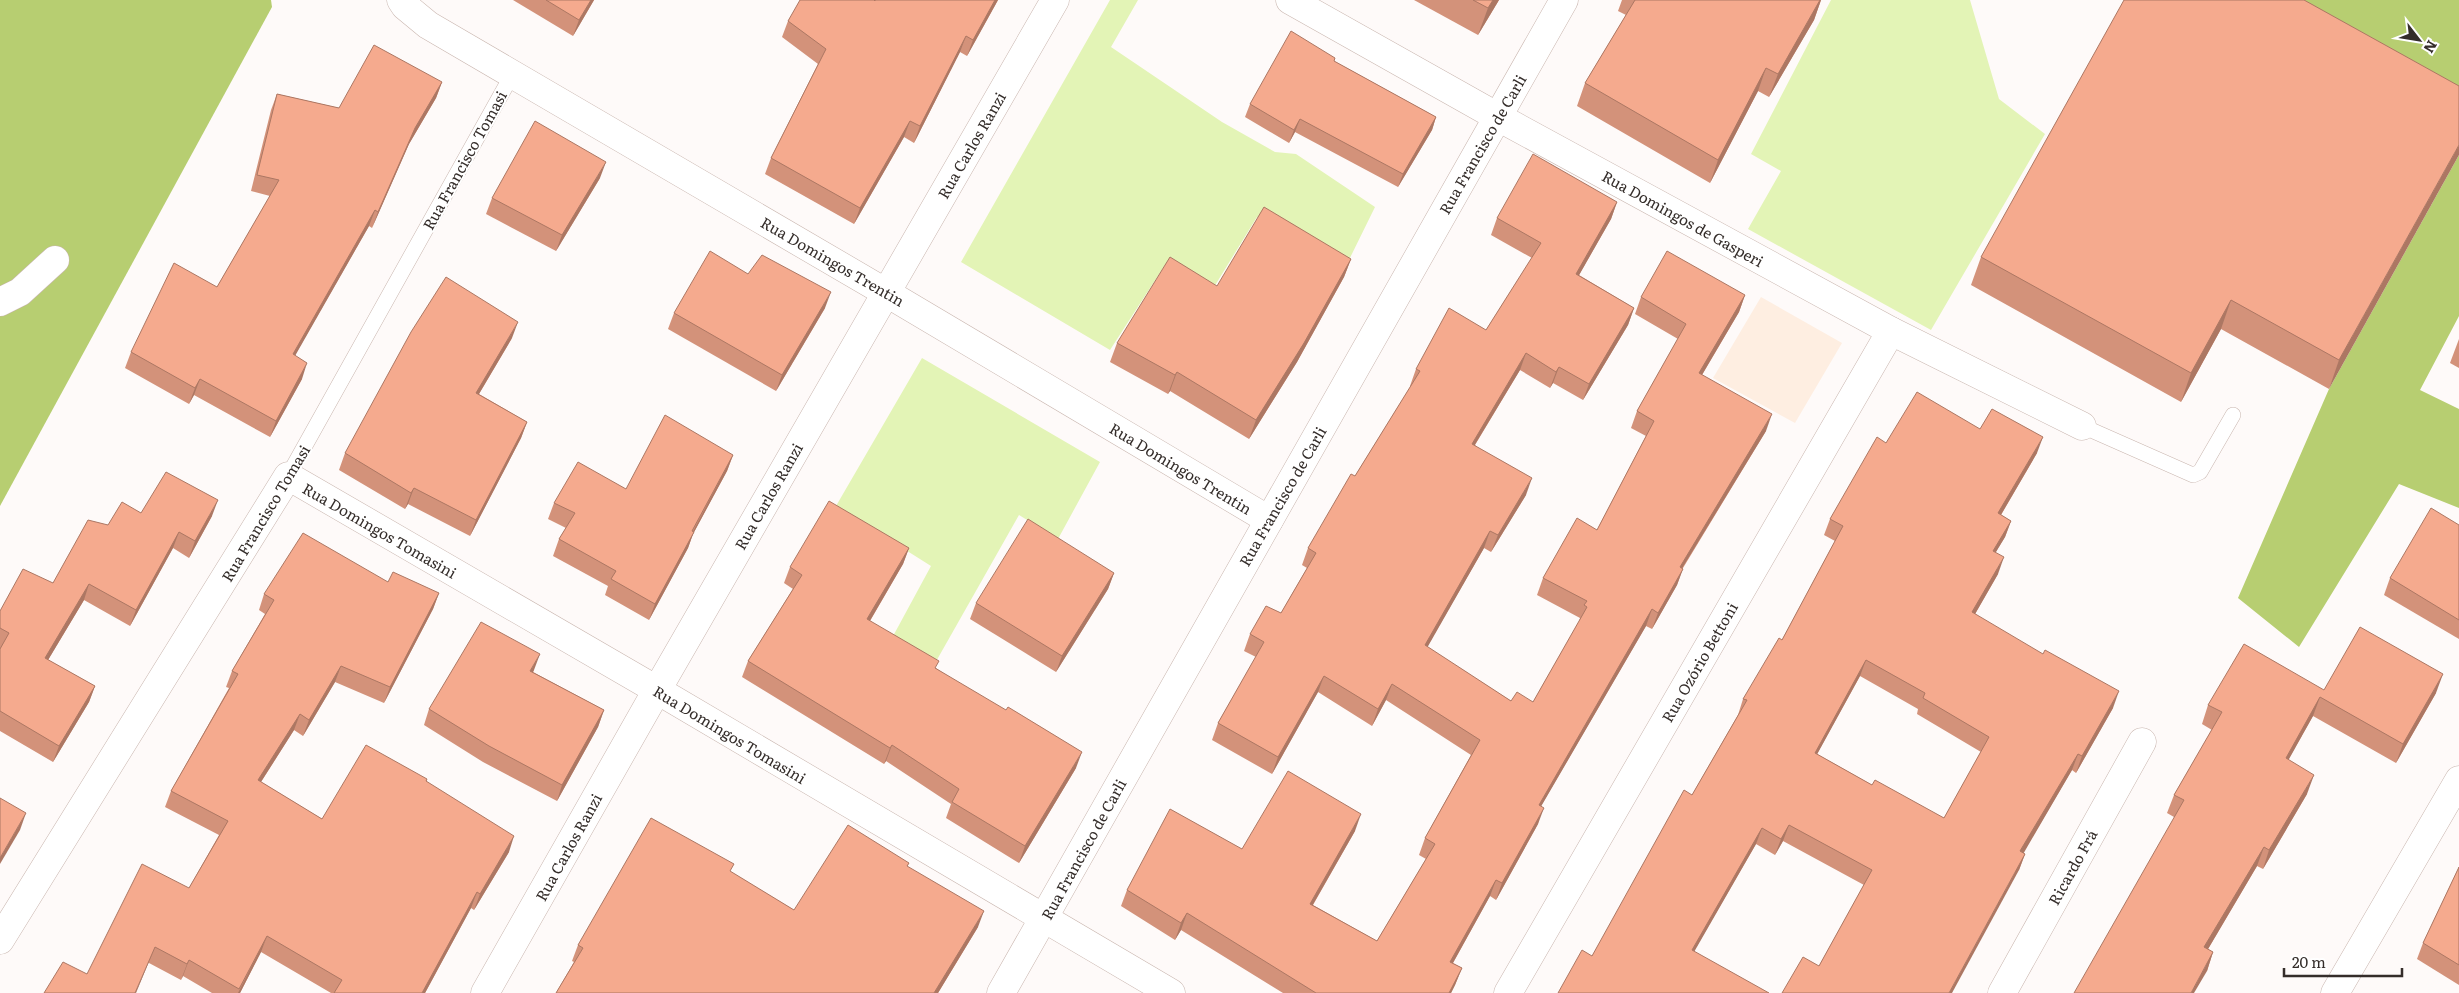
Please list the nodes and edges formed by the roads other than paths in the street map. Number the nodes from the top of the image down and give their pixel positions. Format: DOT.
graph roads {
  1 [pos="401,0"];
  2 [pos="1054,0"];
  3 [pos="1290,0"];
  4 [pos="1564,0"];
  5 [pos="512,75"];
  6 [pos="1498,117"];
  7 [pos="55,260"];
  8 [pos="885,292"];
  9 [pos="0,302"];
  10 [pos="1890,332"];
  11 [pos="2233,415"];
  12 [pos="2082,426"];
  13 [pos="288,476"];
  14 [pos="1268,520"];
  15 [pos="657,690"];
  16 [pos="2142,742"];
  17 [pos="2459,780"];
  18 [pos="1044,918"];
  19 [pos="0,940"];
  20 [pos="486,993"];
  21 [pos="1001,993"];
  22 [pos="1171,993"];
  23 [pos="1508,993"];
  24 [pos="2002,993"];
  25 [pos="2335,993"];
  1 -- 5 [label="street, Rua Domingos Trentin"];
  2 -- 8 [label="street, Rua Carlos Ranzi"];
  3 -- 6 [label="street, Rua Domingos de Gasperi"];
  4 -- 6 [label="street, Rua Francisco de Carli"];
  5 -- 8 [label="street, Rua Domingos Trentin"];
  5 -- 13 [label="lane, Rua Francisco Tomasi"];
  6 -- 10 [label="street, Rua Domingos de Gasperi"];
  6 -- 14 [label="street, Rua Francisco de Carli"];
  7 -- 9 [label="street"];
  8 -- 14 [label="street, Rua Domingos Trentin"];
  8 -- 15 [label="street, Rua Carlos Ranzi"];
  10 -- 12 [label="street, Rua Domingos de Gasperi"];
  10 -- 23 [label="street, Rua Ozório Bettoni"];
  11 -- 12 [label="lane"];
  13 -- 15 [label="street, Rua Domingos Tomasini"];
  13 -- 19 [label="street, Rua Francisco Tomasi"];
  14 -- 18 [label="street, Rua Francisco de Carli"];
  15 -- 18 [label="street, Rua Domingos Tomasini"];
  15 -- 20 [label="street, Rua Carlos Ranzi"];
  16 -- 24 [label="street, Ricardo Frá"];
  17 -- 25 [label="street"];
  18 -- 21 [label="street, Rua Francisco de Carli"];
  18 -- 22 [label="street, Rua Domingos Tomasini"];
}
